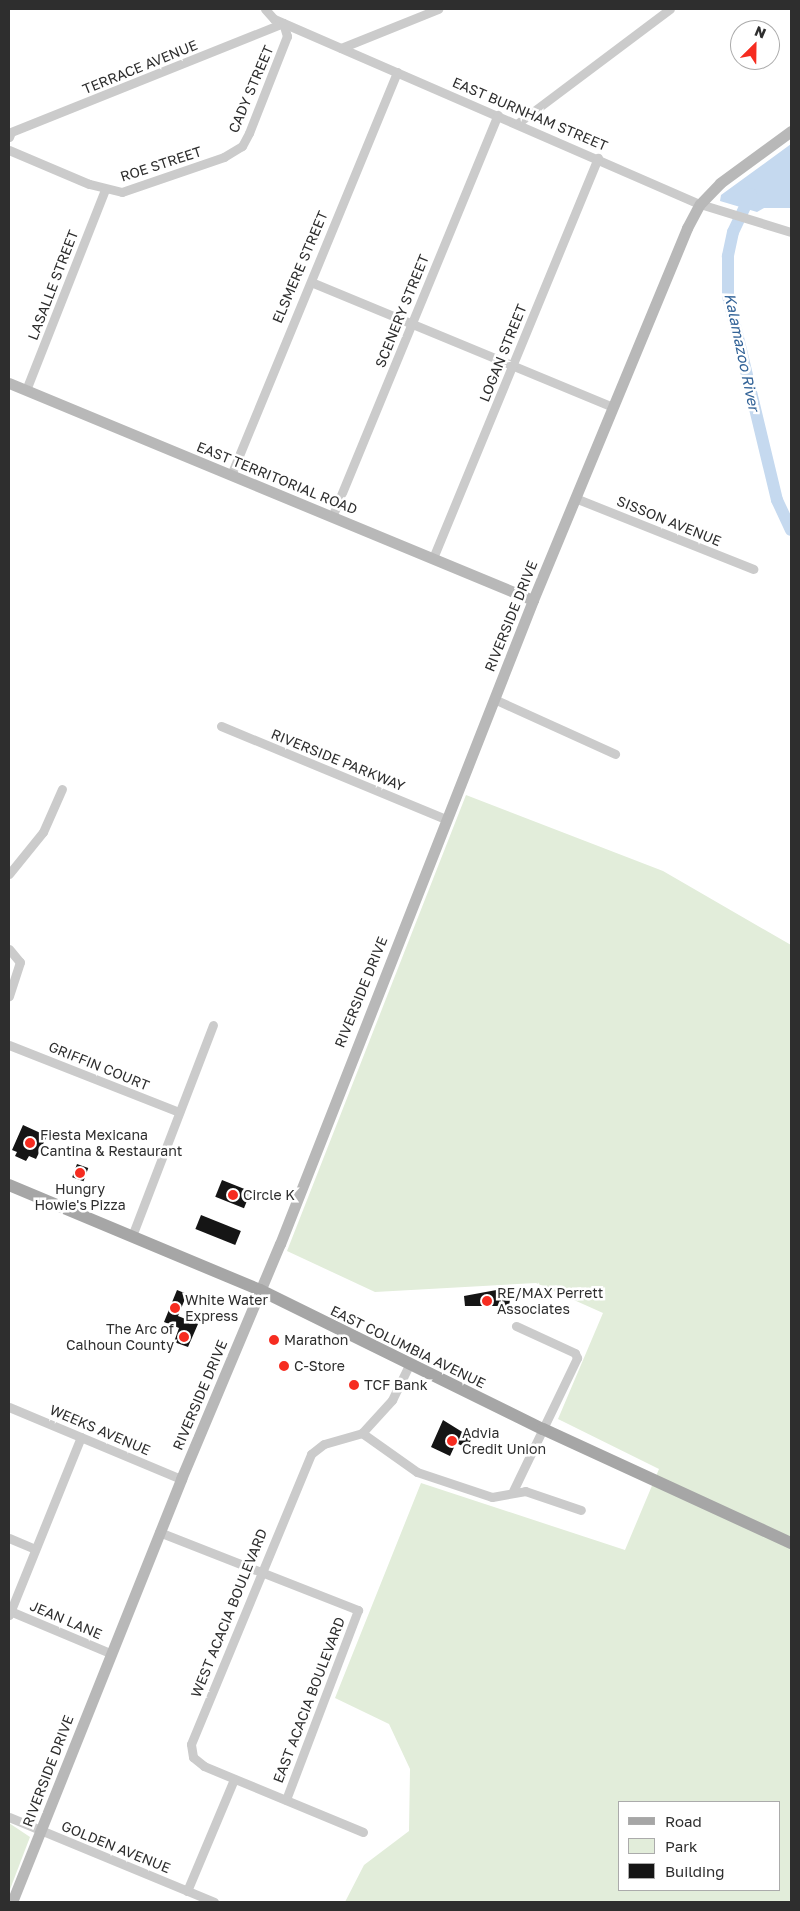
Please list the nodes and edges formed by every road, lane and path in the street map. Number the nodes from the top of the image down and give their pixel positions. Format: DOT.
graph roads {
  1 [pos="265,9"];
  2 [pos="438,9"];
  3 [pos="670,9"];
  4 [pos="416,13"];
  5 [pos="284,23"];
  6 [pos="341,48"];
  7 [pos="397,72"];
  8 [pos="498,115"];
  9 [pos="518,124"];
  10 [pos="791,131"];
  11 [pos="9,132"];
  12 [pos="9,150"];
  13 [pos="224,158"];
  14 [pos="598,158"];
  15 [pos="105,189"];
  16 [pos="700,204"];
  17 [pos="791,232"];
  18 [pos="310,282"];
  19 [pos="411,324"];
  20 [pos="512,366"];
  21 [pos="9,383"];
  22 [pos="26,390"];
  23 [pos="613,407"];
  24 [pos="231,475"];
  25 [pos="576,498"];
  26 [pos="332,517"];
  27 [pos="432,558"];
  28 [pos="752,569"];
  29 [pos="533,600"];
  30 [pos="494,699"];
  31 [pos="221,726"];
  32 [pos="615,754"];
  33 [pos="62,789"];
  34 [pos="445,819"];
  35 [pos="9,874"];
  36 [pos="9,949"];
  37 [pos="9,996"];
  38 [pos="214,1025"];
  39 [pos="9,1045"];
  40 [pos="179,1112"];
  41 [pos="9,1185"];
  42 [pos="132,1236"];
  43 [pos="260,1290"];
  44 [pos="516,1326"];
  45 [pos="409,1365"];
  46 [pos="9,1407"];
  47 [pos="542,1429"];
  48 [pos="362,1433"];
  49 [pos="81,1437"];
  50 [pos="181,1479"];
  51 [pos="513,1491"];
  52 [pos="581,1510"];
  53 [pos="159,1532"];
  54 [pos="9,1538"];
  55 [pos="791,1543"];
  56 [pos="34,1549"];
  57 [pos="260,1574"];
  58 [pos="10,1613"];
  59 [pos="110,1653"];
  60 [pos="234,1779"];
  61 [pos="286,1800"];
  62 [pos="9,1817"];
  63 [pos="40,1831"];
  64 [pos="363,1832"];
  65 [pos="187,1891"];
  66 [pos="12,1902"];
  67 [pos="214,1902"];
  1 -- 5 [label="street, EAST BURNHAM STREET"];
  2 -- 4 [label="street"];
  3 -- 9 [label="street"];
  4 -- 6 [label="street"];
  5 -- 6 [label="street, EAST BURNHAM STREET"];
  5 -- 11 [label="street, TERRACE AVENUE"];
  5 -- 13 [label="street, CADY STREET"];
  6 -- 7 [label="street, EAST BURNHAM STREET"];
  7 -- 8 [label="street, EAST BURNHAM STREET"];
  7 -- 18 [label="street, ELSMERE STREET"];
  8 -- 9 [label="street, EAST BURNHAM STREET"];
  8 -- 19 [label="street, SCENERY STREET"];
  9 -- 14 [label="street, EAST BURNHAM STREET"];
  10 -- 16 [label="street, RIVERSIDE DRIVE"];
  12 -- 15 [label="street, ROE STREET"];
  13 -- 15 [label="street, ROE STREET"];
  14 -- 16 [label="street, EAST BURNHAM STREET"];
  14 -- 20 [label="street, LOGAN STREET"];
  15 -- 22 [label="street, LASALLE STREET"];
  16 -- 17 [label="street, EAST BURNHAM STREET"];
  16 -- 23 [label="street, RIVERSIDE DRIVE"];
  18 -- 19 [label="street"];
  18 -- 24 [label="street, ELSMERE STREET"];
  19 -- 20 [label="street"];
  19 -- 26 [label="street, SCENERY STREET"];
  20 -- 23 [label="street"];
  20 -- 27 [label="street, LOGAN STREET"];
  21 -- 22 [label="street, EAST TERRITORIAL ROAD"];
  22 -- 24 [label="street, EAST TERRITORIAL ROAD"];
  23 -- 25 [label="street, RIVERSIDE DRIVE"];
  24 -- 26 [label="street, EAST TERRITORIAL ROAD"];
  25 -- 28 [label="street, SISSON AVENUE"];
  25 -- 29 [label="street, RIVERSIDE DRIVE"];
  26 -- 27 [label="street, EAST TERRITORIAL ROAD"];
  27 -- 29 [label="street, EAST TERRITORIAL ROAD"];
  29 -- 30 [label="street, RIVERSIDE DRIVE"];
  30 -- 32 [label="street"];
  30 -- 34 [label="street, RIVERSIDE DRIVE"];
  31 -- 34 [label="street, RIVERSIDE PARKWAY"];
  33 -- 35 [label="street"];
  34 -- 43 [label="street, RIVERSIDE DRIVE"];
  36 -- 37 [label="street"];
  38 -- 40 [label="street"];
  39 -- 40 [label="street, GRIFFIN COURT"];
  40 -- 42 [label="street"];
  41 -- 42 [label="main road, EAST COLUMBIA AVENUE"];
  42 -- 43 [label="main road, EAST COLUMBIA AVENUE"];
  43 -- 45 [label="main road, EAST COLUMBIA AVENUE"];
  43 -- 50 [label="street, RIVERSIDE DRIVE"];
  44 -- 47 [label="street"];
  45 -- 47 [label="main road, EAST COLUMBIA AVENUE"];
  45 -- 48 [label="street"];
  46 -- 49 [label="street, WEEKS AVENUE"];
  47 -- 51 [label="street"];
  47 -- 55 [label="main road, EAST COLUMBIA AVENUE"];
  48 -- 51 [label="street"];
  48 -- 57 [label="street, WEST ACACIA BOULEVARD"];
  49 -- 50 [label="street, WEEKS AVENUE"];
  49 -- 56 [label="street"];
  50 -- 53 [label="street, RIVERSIDE DRIVE"];
  51 -- 52 [label="street"];
  53 -- 57 [label="street"];
  53 -- 59 [label="street, RIVERSIDE DRIVE"];
  54 -- 56 [label="street"];
  56 -- 58 [label="street"];
  57 -- 60 [label="street, WEST ACACIA BOULEVARD"];
  57 -- 61 [label="street, EAST ACACIA BOULEVARD"];
  58 -- 59 [label="street, JEAN LANE"];
  59 -- 63 [label="street, RIVERSIDE DRIVE"];
  60 -- 61 [label="street, WEST ACACIA BOULEVARD"];
  60 -- 65 [label="street"];
  61 -- 64 [label="street, WEST ACACIA BOULEVARD"];
  62 -- 63 [label="street, GOLDEN AVENUE"];
  63 -- 65 [label="street, GOLDEN AVENUE"];
  63 -- 66 [label="street, RIVERSIDE DRIVE"];
  65 -- 67 [label="street, GOLDEN AVENUE"];
}
